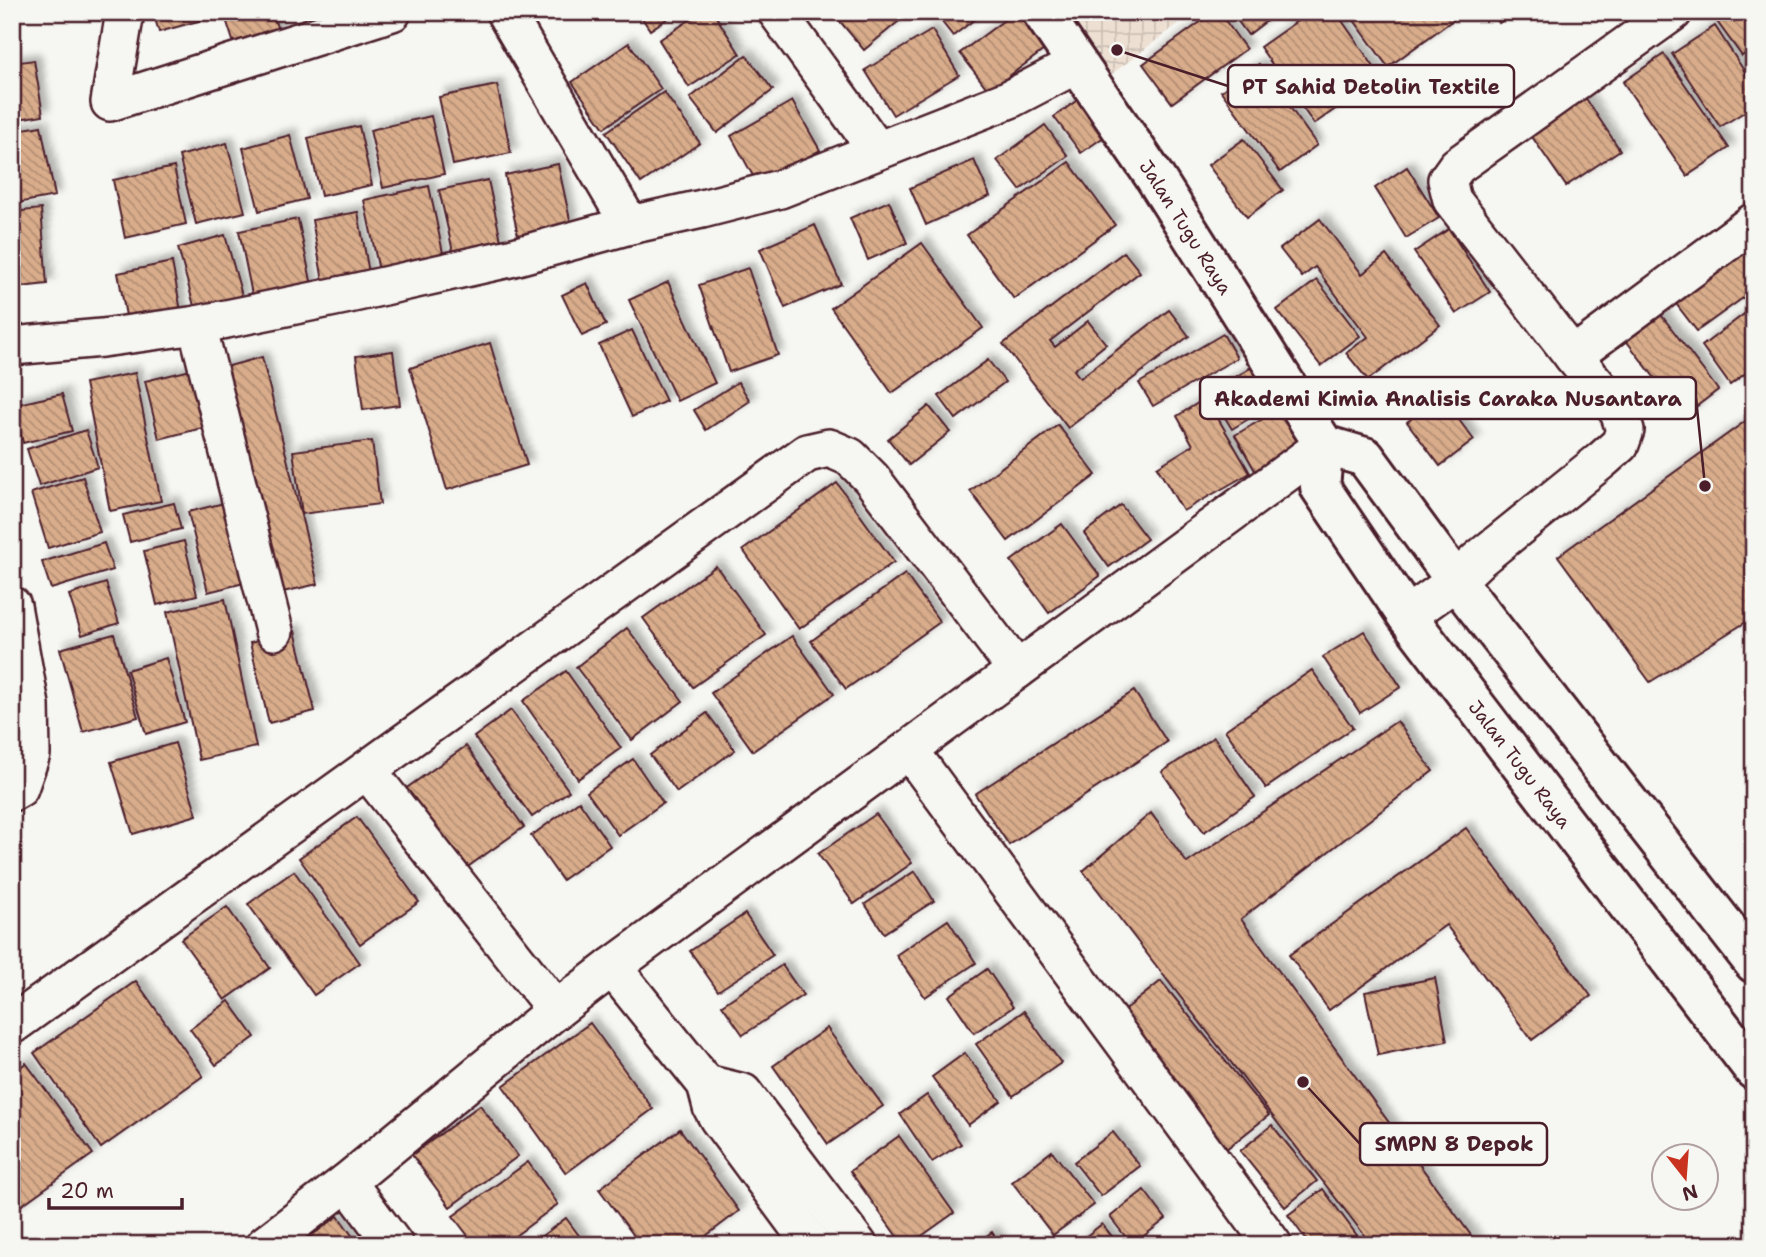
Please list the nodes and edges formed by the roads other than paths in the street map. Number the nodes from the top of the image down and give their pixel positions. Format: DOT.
graph roads {
  1 [pos="125,12"];
  2 [pos="392,12"];
  3 [pos="505,12"];
  4 [pos="777,12"];
  5 [pos="1042,12"];
  6 [pos="1673,12"];
  7 [pos="1077,64"];
  8 [pos="877,150"];
  9 [pos="1754,222"];
  10 [pos="630,225"];
  11 [pos="197,325"];
  12 [pos="12,346"];
  13 [pos="1573,356"];
  14 [pos="1324,446"];
  15 [pos="1456,581"];
  16 [pos="12,606"];
  17 [pos="1407,616"];
  18 [pos="274,631"];
  19 [pos="1017,670"];
  20 [pos="909,750"];
  21 [pos="367,770"];
  22 [pos="12,792"];
  23 [pos="1754,963"];
  24 [pos="612,967"];
  25 [pos="556,1010"];
  26 [pos="12,1025"];
  27 [pos="1754,1070"];
  28 [pos="706,1084"];
  29 [pos="347,1182"];
  30 [pos="265,1245"];
  31 [pos="394,1245"];
  32 [pos="812,1245"];
  33 [pos="858,1245"];
  34 [pos="1273,1245"];
  1 -- 2 [label="street"];
  3 -- 10 [label="street"];
  4 -- 8 [label="street"];
  5 -- 7 [label="street, Jalan Tugu Raya"];
  6 -- 13 [label="street"];
  7 -- 8 [label="street"];
  7 -- 14 [label="street, Jalan Tugu Raya"];
  8 -- 10 [label="street"];
  9 -- 13 [label="street"];
  10 -- 11 [label="street"];
  11 -- 12 [label="street"];
  11 -- 18 [label="street"];
  13 -- 15 [label="street"];
  14 -- 15 [label="street"];
  14 -- 17 [label="street, Jalan Tugu Raya"];
  14 -- 19 [label="street"];
  15 -- 17 [label="street"];
  15 -- 23 [label="street"];
  16 -- 22 [label="street"];
  17 -- 27 [label="street, Jalan Tugu Raya"];
  19 -- 20 [label="street"];
  19 -- 21 [label="street"];
  20 -- 24 [label="street"];
  20 -- 34 [label="street"];
  21 -- 25 [label="street"];
  21 -- 26 [label="street"];
  24 -- 25 [label="street"];
  24 -- 28 [label="street"];
  25 -- 29 [label="street"];
  28 -- 32 [label="street"];
  28 -- 33 [label="street"];
  29 -- 30 [label="street"];
  29 -- 31 [label="street"];
}
